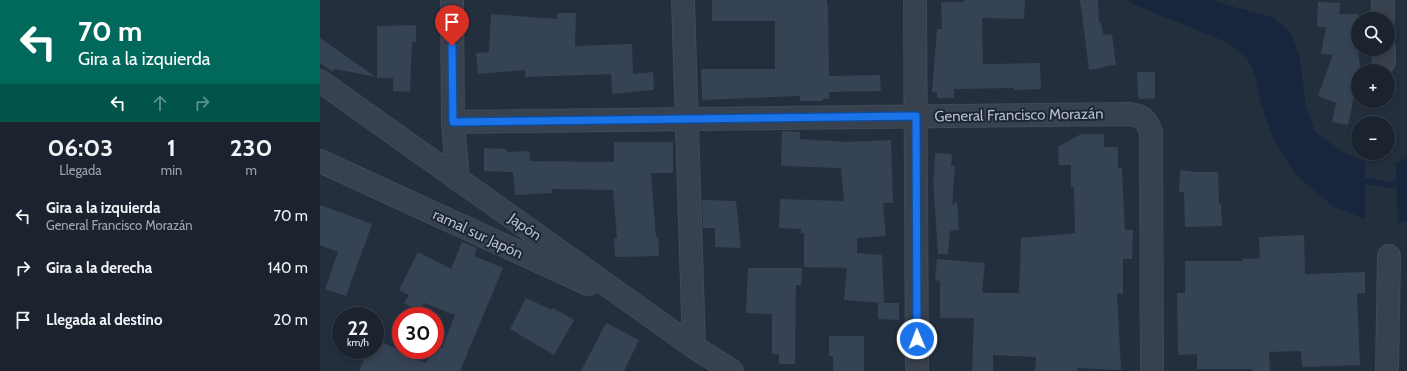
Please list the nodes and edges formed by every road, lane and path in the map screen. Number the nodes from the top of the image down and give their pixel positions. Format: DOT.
graph roads {
  1 [pos="452,0"];
  2 [pos="683,0"];
  3 [pos="915,0"];
  4 [pos="1383,0"];
  5 [pos="1383,12"];
  6 [pos="320,81"];
  7 [pos="916,116"];
  8 [pos="687,119"];
  9 [pos="453,122"];
  10 [pos="320,161"];
  11 [pos="458,180"];
  12 [pos="1389,256"];
  13 [pos="636,306"];
  14 [pos="702,359"];
  15 [pos="732,371"];
  16 [pos="917,371"];
  17 [pos="1152,371"];
  18 [pos="1387,371"];
  1 -- 9 [label="street"];
  2 -- 8 [label="street"];
  3 -- 7 [label="street"];
  4 -- 5 [label="street"];
  6 -- 11 [label="street, Japón"];
  7 -- 8 [label="street, General Francisco Morazán"];
  7 -- 16 [label="street"];
  7 -- 17 [label="street, General Francisco Morazán"];
  8 -- 9 [label="street, General Francisco Morazán"];
  8 -- 14 [label="street"];
  9 -- 11 [label="street"];
  10 -- 13 [label="street, ramal sur Japón"];
  11 -- 13 [label="street, Japón"];
  12 -- 18 [label="street"];
  13 -- 14 [label="street, Japón"];
  14 -- 15 [label="street, Japón"];
}
